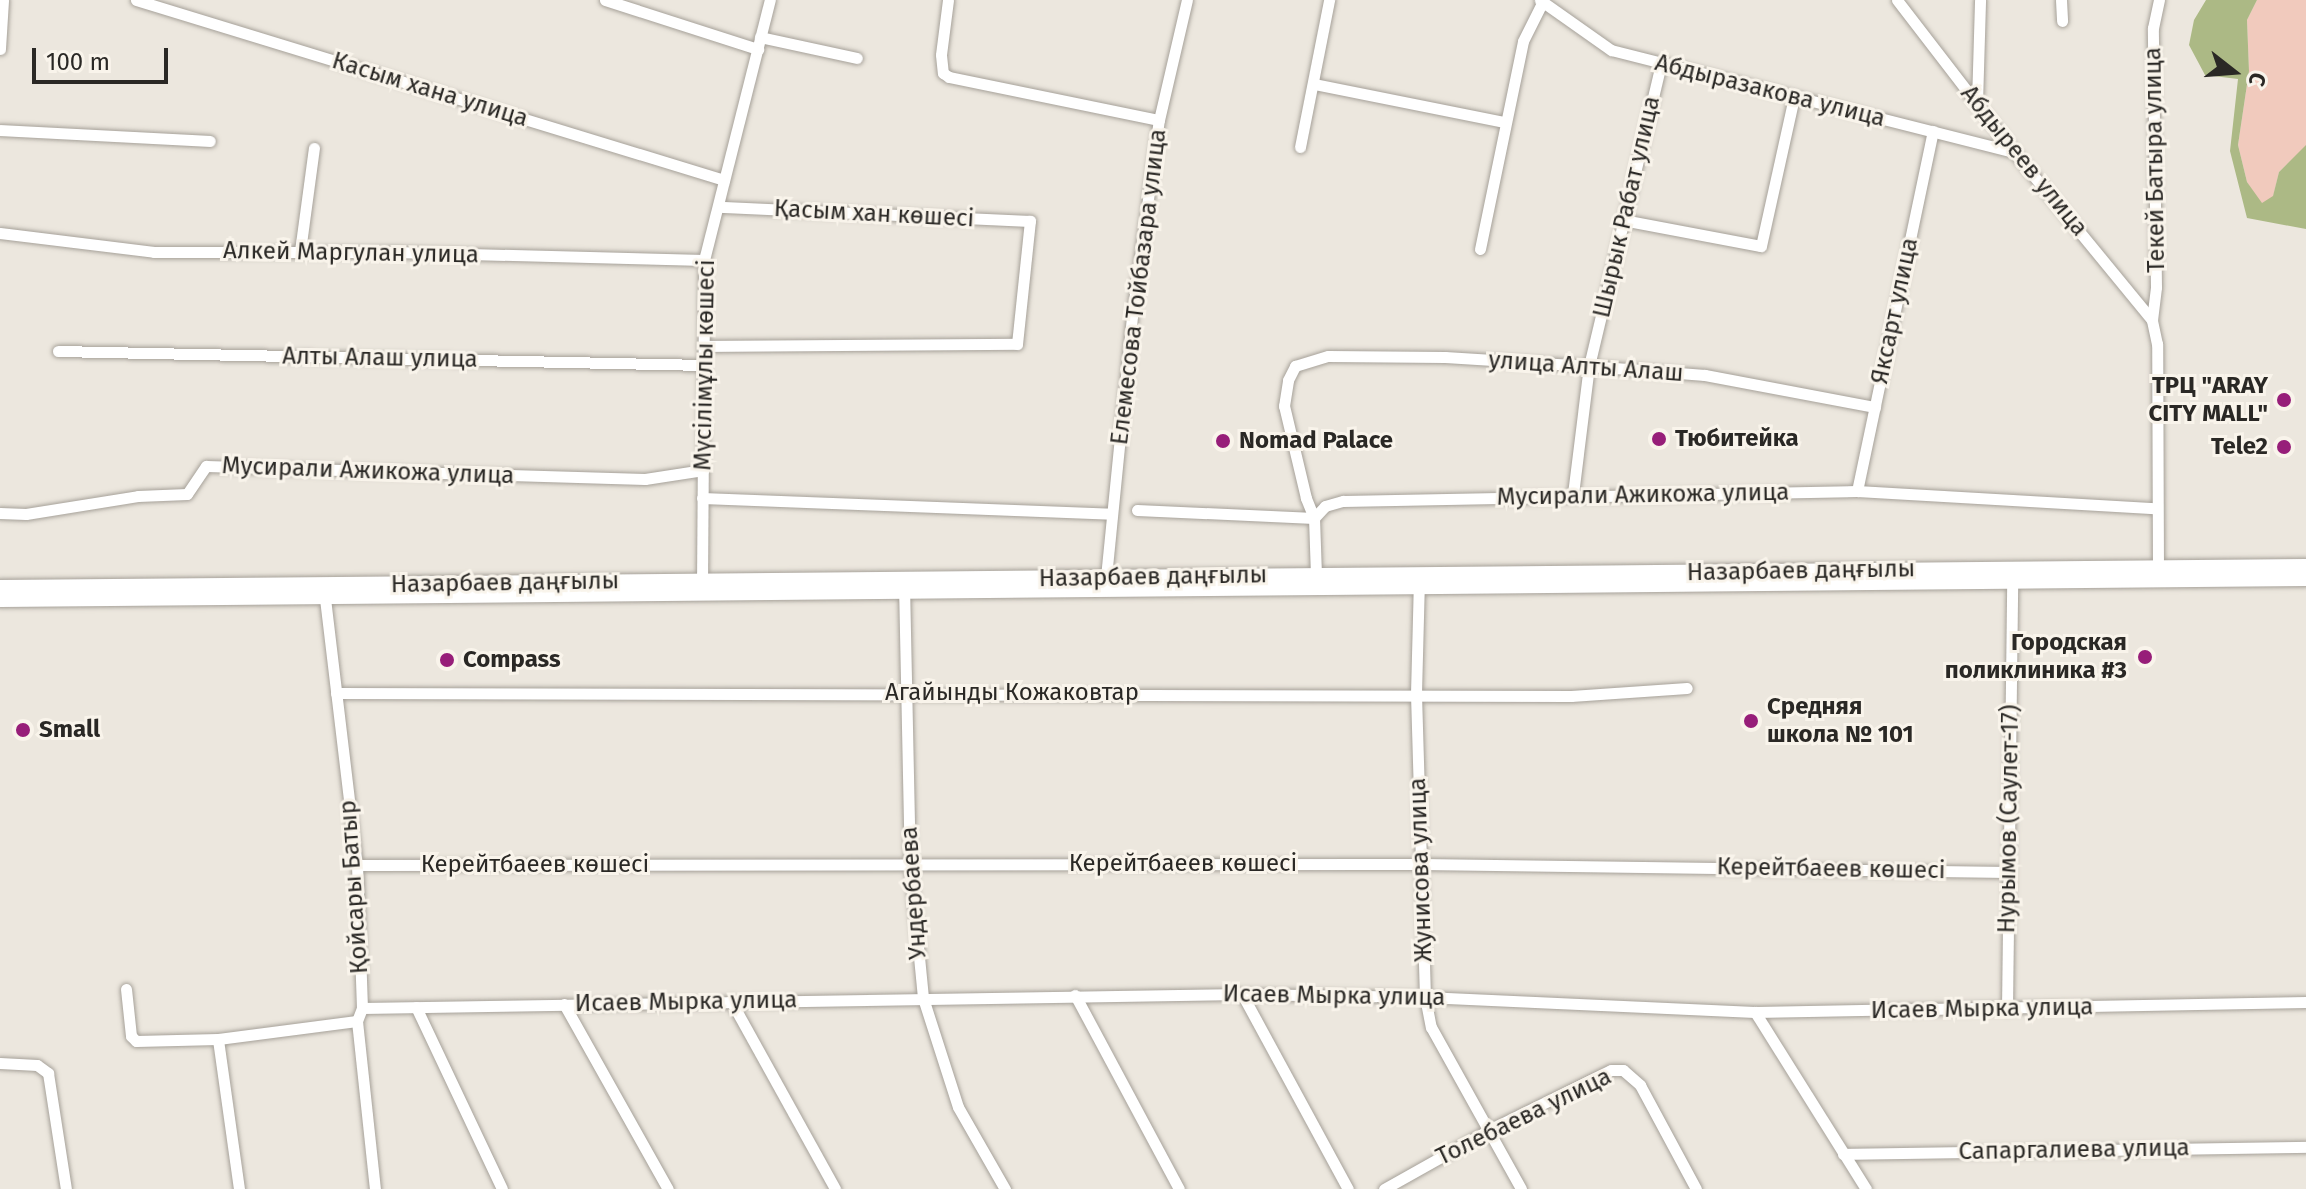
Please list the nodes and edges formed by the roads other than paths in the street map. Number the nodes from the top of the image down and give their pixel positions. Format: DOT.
graph roads {
  1 [pos="3,0"];
  2 [pos="136,0"];
  3 [pos="605,0"];
  4 [pos="770,0"];
  5 [pos="948,0"];
  6 [pos="1187,0"];
  7 [pos="1329,0"];
  8 [pos="1897,0"];
  9 [pos="1980,0"];
  10 [pos="2061,0"];
  11 [pos="2159,0"];
  12 [pos="1542,1"];
  13 [pos="2062,21"];
  14 [pos="759,43"];
  15 [pos="0,49"];
  16 [pos="857,58"];
  17 [pos="1661,63"];
  18 [pos="1314,84"];
  19 [pos="1794,97"];
  20 [pos="1977,104"];
  21 [pos="1159,120"];
  22 [pos="1504,122"];
  23 [pos="0,130"];
  24 [pos="1933,131"];
  25 [pos="210,141"];
  26 [pos="1300,147"];
  27 [pos="314,148"];
  28 [pos="2014,152"];
  29 [pos="724,180"];
  30 [pos="718,207"];
  31 [pos="1623,220"];
  32 [pos="0,233"];
  33 [pos="1480,249"];
  34 [pos="300,251"];
  35 [pos="704,260"];
  36 [pos="2152,320"];
  37 [pos="703,346"];
  38 [pos="58,351"];
  39 [pos="703,365"];
  40 [pos="1589,366"];
  41 [pos="1875,407"];
  42 [pos="703,470"];
  43 [pos="1857,491"];
  44 [pos="1573,494"];
  45 [pos="702,498"];
  46 [pos="2155,508"];
  47 [pos="1137,510"];
  48 [pos="0,513"];
  49 [pos="1112,514"];
  50 [pos="1314,518"];
  51 [pos="2306,566"];
  52 [pos="2158,574"];
  53 [pos="1316,575"];
  54 [pos="1106,577"];
  55 [pos="2306,579"];
  56 [pos="1419,581"];
  57 [pos="2012,582"];
  58 [pos="905,586"];
  59 [pos="0,587"];
  60 [pos="702,587"];
  61 [pos="324,591"];
  62 [pos="73,593"];
  63 [pos="0,600"];
  64 [pos="1687,688"];
  65 [pos="336,693"];
  66 [pos="907,693"];
  67 [pos="1416,694"];
  68 [pos="1421,864"];
  69 [pos="357,865"];
  70 [pos="910,865"];
  71 [pos="2009,872"];
  72 [pos="126,989"];
  73 [pos="1242,994"];
  74 [pos="1075,995"];
  75 [pos="1425,997"];
  76 [pos="923,998"];
  77 [pos="731,1001"];
  78 [pos="2306,1002"];
  79 [pos="564,1004"];
  80 [pos="416,1007"];
  81 [pos="362,1008"];
  82 [pos="2007,1009"];
  83 [pos="1755,1012"];
  84 [pos="357,1021"];
  85 [pos="218,1039"];
  86 [pos="0,1063"];
  87 [pos="1489,1130"];
  88 [pos="2306,1147"];
  89 [pos="1843,1154"];
  90 [pos="66,1189"];
  91 [pos="239,1189"];
  92 [pos="375,1189"];
  93 [pos="502,1189"];
  94 [pos="668,1189"];
  95 [pos="835,1189"];
  96 [pos="1005,1189"];
  97 [pos="1179,1189"];
  98 [pos="1348,1189"];
  99 [pos="1384,1189"];
  100 [pos="1521,1189"];
  101 [pos="1696,1189"];
  102 [pos="1866,1189"];
  1 -- 15 [label="street"];
  2 -- 29 [label="street, Касым хана улица"];
  3 -- 14 [label="street"];
  4 -- 14 [label="street, Мүсілімұлы көшесі"];
  5 -- 21 [label="street"];
  6 -- 21 [label="street, Елемесова Тойбазара улица"];
  7 -- 18 [label="street"];
  8 -- 20 [label="street, Абдыреев улица"];
  9 -- 20 [label="street"];
  10 -- 13 [label="street"];
  11 -- 36 [label="street, Текей Батыра улица"];
  12 -- 17 [label="street, Абдыразакова улица"];
  12 -- 22 [label="street"];
  14 -- 16 [label="street"];
  14 -- 29 [label="street, Мүсілімұлы көшесі"];
  17 -- 19 [label="street, Абдыразакова улица"];
  17 -- 31 [label="street, Шырык Рабат улица"];
  18 -- 22 [label="street"];
  18 -- 26 [label="street"];
  19 -- 24 [label="street, Абдыразакова улица"];
  19 -- 31 [label="street"];
  20 -- 28 [label="street, Абдыреев улица"];
  21 -- 49 [label="street, Елемесова Тойбазара улица"];
  22 -- 33 [label="street"];
  23 -- 25 [label="street"];
  24 -- 28 [label="street, Абдыразакова улица"];
  24 -- 41 [label="street, Яксарт улица"];
  27 -- 34 [label="street"];
  28 -- 36 [label="street, Абдыреев улица"];
  29 -- 30 [label="street, Мүсілімұлы көшесі"];
  30 -- 35 [label="street, Мүсілімұлы көшесі"];
  30 -- 37 [label="street, Қасым хан көшесі"];
  31 -- 40 [label="street, Шырык Рабат улица"];
  32 -- 34 [label="street, Алкей Маргулан улица"];
  34 -- 35 [label="street, Алкей Маргулан улица"];
  35 -- 37 [label="street, Мүсілімұлы көшесі"];
  36 -- 46 [label="street, Текей Батыра улица"];
  37 -- 39 [label="street, Мүсілімұлы көшесі"];
  38 -- 39 [label="street, Алты Алаш улица"];
  39 -- 42 [label="street, Мүсілімұлы көшесі"];
  40 -- 41 [label="street, улица Алты Алаш"];
  40 -- 44 [label="street, Шырык Рабат улица"];
  40 -- 50 [label="street, улица Алты Алаш"];
  41 -- 43 [label="street, Яксарт улица"];
  42 -- 45 [label="street, Мүсілімұлы көшесі"];
  42 -- 48 [label="street, Мусирали Ажикожа улица"];
  43 -- 44 [label="street, Мусирали Ажикожа улица"];
  43 -- 46 [label="street, Мусирали Ажикожа улица"];
  44 -- 50 [label="street, Мусирали Ажикожа улица"];
  45 -- 49 [label="street"];
  45 -- 60 [label="street, Мүсілімұлы көшесі"];
  46 -- 52 [label="street, Текей Батыра улица"];
  47 -- 50 [label="street"];
  49 -- 54 [label="street, Елемесова Тойбазара улица"];
  50 -- 53 [label="street"];
  51 -- 52 [label="main road, Назарбаев даңғылы"];
  52 -- 55 [label="main road, Назарбаев даңғылы"];
  52 -- 56 [label="main road, Назарбаев даңғылы"];
  52 -- 57 [label="main road, Назарбаев даңғылы"];
  53 -- 54 [label="main road, Назарбаев даңғылы"];
  53 -- 56 [label="main road, Назарбаев даңғылы"];
  54 -- 58 [label="main road, Назарбаев даңғылы"];
  56 -- 57 [label="main road, Назарбаев даңғылы"];
  56 -- 58 [label="main road, Назарбаев даңғылы"];
  56 -- 67 [label="street, Жунисова улица"];
  57 -- 71 [label="street, Нурымов (Саулет-17)"];
  58 -- 60 [label="main road, Назарбаев даңғылы"];
  58 -- 66 [label="street, Ундербаева"];
  59 -- 62 [label="main road, Назарбаев даңғылы"];
  60 -- 61 [label="main road, Назарбаев даңғылы"];
  61 -- 62 [label="main road, Назарбаев даңғылы"];
  61 -- 65 [label="street, Қойсары Батыр"];
  62 -- 63 [label="main road, Назарбаев даңғылы"];
  64 -- 67 [label="street, Агайынды Кожаковтар"];
  65 -- 66 [label="street, Агайынды Кожаковтар"];
  65 -- 69 [label="street, Қойсары Батыр"];
  66 -- 67 [label="street, Агайынды Кожаковтар"];
  66 -- 70 [label="street, Ундербаева"];
  67 -- 68 [label="street, Жунисова улица"];
  68 -- 70 [label="street, Керейтбаеев көшесі"];
  68 -- 71 [label="street, Керейтбаеев көшесі"];
  68 -- 75 [label="street, Жунисова улица"];
  69 -- 70 [label="street, Керейтбаеев көшесі"];
  69 -- 81 [label="street, Қойсары Батыр"];
  70 -- 76 [label="street, Ундербаева"];
  71 -- 82 [label="street, Нурымов (Саулет-17)"];
  72 -- 85 [label="street"];
  73 -- 74 [label="street, Исаев Мырка улица"];
  73 -- 75 [label="street, Исаев Мырка улица"];
  73 -- 98 [label="street"];
  74 -- 76 [label="street, Исаев Мырка улица"];
  74 -- 97 [label="street"];
  75 -- 83 [label="street, Исаев Мырка улица"];
  75 -- 87 [label="street, Жунисова улица"];
  76 -- 77 [label="street, Исаев Мырка улица"];
  76 -- 96 [label="street, Ундербаева"];
  77 -- 79 [label="street, Исаев Мырка улица"];
  77 -- 95 [label="street"];
  78 -- 82 [label="street, Исаев Мырка улица"];
  79 -- 80 [label="street, Исаев Мырка улица"];
  79 -- 94 [label="street"];
  80 -- 81 [label="street, Исаев Мырка улица"];
  80 -- 93 [label="street"];
  81 -- 84 [label="street, Қойсары Батыр"];
  82 -- 83 [label="street, Исаев Мырка улица"];
  83 -- 89 [label="street"];
  84 -- 85 [label="street"];
  84 -- 92 [label="street, Қойсары Батыр"];
  85 -- 91 [label="street"];
  86 -- 90 [label="street"];
  87 -- 99 [label="street, Толебаева улица"];
  87 -- 100 [label="street, Жунисова улица"];
  87 -- 101 [label="street, Толебаева улица"];
  88 -- 89 [label="street, Сапаргалиева улица"];
  89 -- 102 [label="street"];
}
